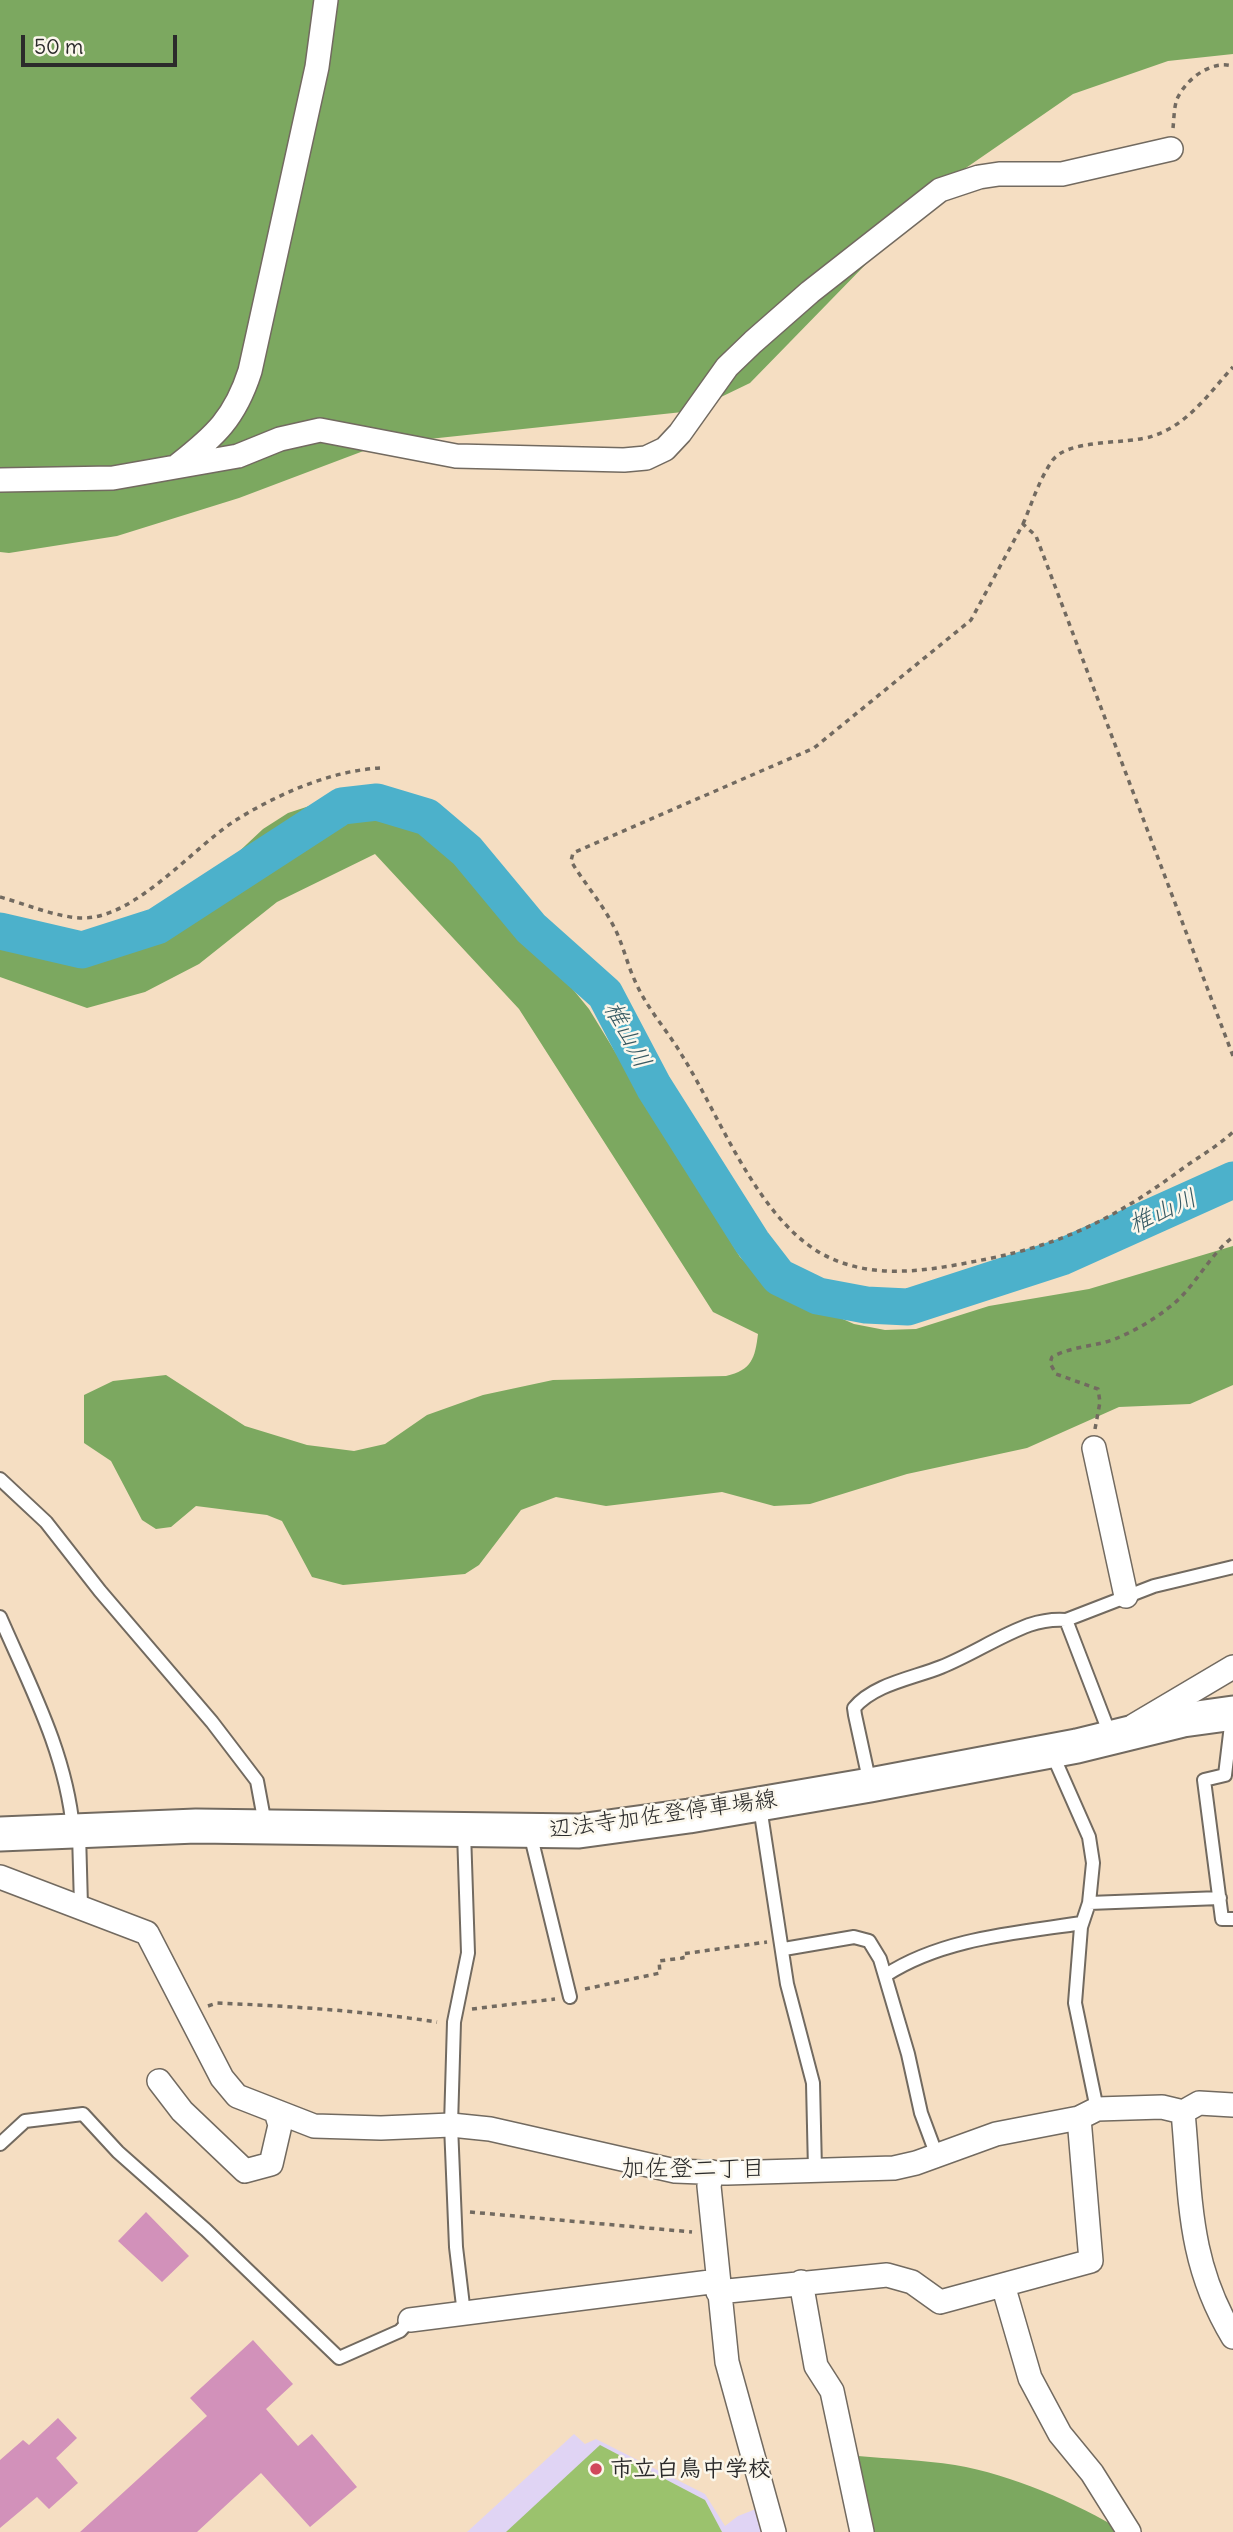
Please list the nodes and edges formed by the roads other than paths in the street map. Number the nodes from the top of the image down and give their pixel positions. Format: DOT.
graph roads {
  1 [pos="326,0"];
  2 [pos="1171,149"];
  3 [pos="176,467"];
  4 [pos="0,480"];
  5 [pos="1094,1448"];
  6 [pos="0,1479"];
  7 [pos="1233,1567"];
  8 [pos="1125,1596"];
  9 [pos="0,1617"];
  10 [pos="1066,1620"];
  11 [pos="1233,1667"];
  12 [pos="1233,1693"];
  13 [pos="1233,1713"];
  14 [pos="1183,1720"];
  15 [pos="1120,1735"];
  16 [pos="1051,1750"];
  17 [pos="870,1785"];
  18 [pos="759,1803"];
  19 [pos="266,1827"];
  20 [pos="76,1829"];
  21 [pos="464,1831"];
  22 [pos="530,1832"];
  23 [pos="0,1834"];
  24 [pos="0,1877"];
  25 [pos="1220,1898"];
  26 [pos="1089,1903"];
  27 [pos="81,1906"];
  28 [pos="1233,1919"];
  29 [pos="1082,1923"];
  30 [pos="783,1944"];
  31 [pos="886,1975"];
  32 [pos="570,1995"];
  33 [pos="159,2081"];
  34 [pos="1233,2105"];
  35 [pos="276,2112"];
  36 [pos="1182,2112"];
  37 [pos="1088,2114"];
  38 [pos="1233,2117"];
  39 [pos="450,2124"];
  40 [pos="0,2144"];
  41 [pos="937,2156"];
  42 [pos="815,2170"];
  43 [pos="712,2172"];
  44 [pos="801,2282"];
  45 [pos="1003,2285"];
  46 [pos="718,2287"];
  47 [pos="464,2314"];
  48 [pos="410,2320"];
  49 [pos="1233,2337"];
  50 [pos="774,2532"];
  51 [pos="862,2532"];
  52 [pos="1129,2532"];
  1 -- 3 [label="street"];
  2 -- 3 [label="street"];
  3 -- 4 [label="street"];
  5 -- 8 [label="street"];
  6 -- 19 [label="lane"];
  7 -- 8 [label="lane"];
  8 -- 10 [label="lane"];
  9 -- 20 [label="lane"];
  10 -- 15 [label="lane"];
  10 -- 17 [label="lane"];
  11 -- 15 [label="street"];
  12 -- 14 [label="main road"];
  13 -- 14 [label="main road, 辺法寺加佐登停車場線"];
  13 -- 25 [label="lane"];
  14 -- 15 [label="main road, 辺法寺加佐登停車場線"];
  15 -- 16 [label="main road, 辺法寺加佐登停車場線"];
  16 -- 17 [label="main road, 辺法寺加佐登停車場線"];
  16 -- 26 [label="lane"];
  17 -- 18 [label="main road, 辺法寺加佐登停車場線"];
  18 -- 22 [label="main road, 辺法寺加佐登停車場線"];
  18 -- 30 [label="lane"];
  19 -- 20 [label="main road, 辺法寺加佐登停車場線"];
  19 -- 21 [label="main road, 辺法寺加佐登停車場線"];
  20 -- 23 [label="main road, 辺法寺加佐登停車場線"];
  20 -- 27 [label="lane"];
  21 -- 22 [label="main road, 辺法寺加佐登停車場線"];
  21 -- 39 [label="lane"];
  22 -- 32 [label="lane"];
  24 -- 27 [label="street"];
  25 -- 26 [label="lane"];
  25 -- 28 [label="lane"];
  26 -- 29 [label="lane"];
  27 -- 35 [label="street"];
  29 -- 31 [label="lane"];
  29 -- 37 [label="lane"];
  30 -- 31 [label="lane"];
  30 -- 42 [label="lane"];
  31 -- 41 [label="lane"];
  33 -- 35 [label="street"];
  34 -- 36 [label="street"];
  35 -- 39 [label="street"];
  36 -- 37 [label="street"];
  36 -- 38 [label="street"];
  36 -- 49 [label="street"];
  37 -- 41 [label="street"];
  37 -- 45 [label="street"];
  39 -- 43 [label="street"];
  39 -- 47 [label="lane"];
  40 -- 48 [label="lane"];
  41 -- 42 [label="street"];
  42 -- 43 [label="street"];
  43 -- 46 [label="street"];
  44 -- 45 [label="street"];
  44 -- 46 [label="street"];
  44 -- 51 [label="street"];
  45 -- 52 [label="street"];
  46 -- 47 [label="street"];
  46 -- 50 [label="street"];
  47 -- 48 [label="street"];
}
